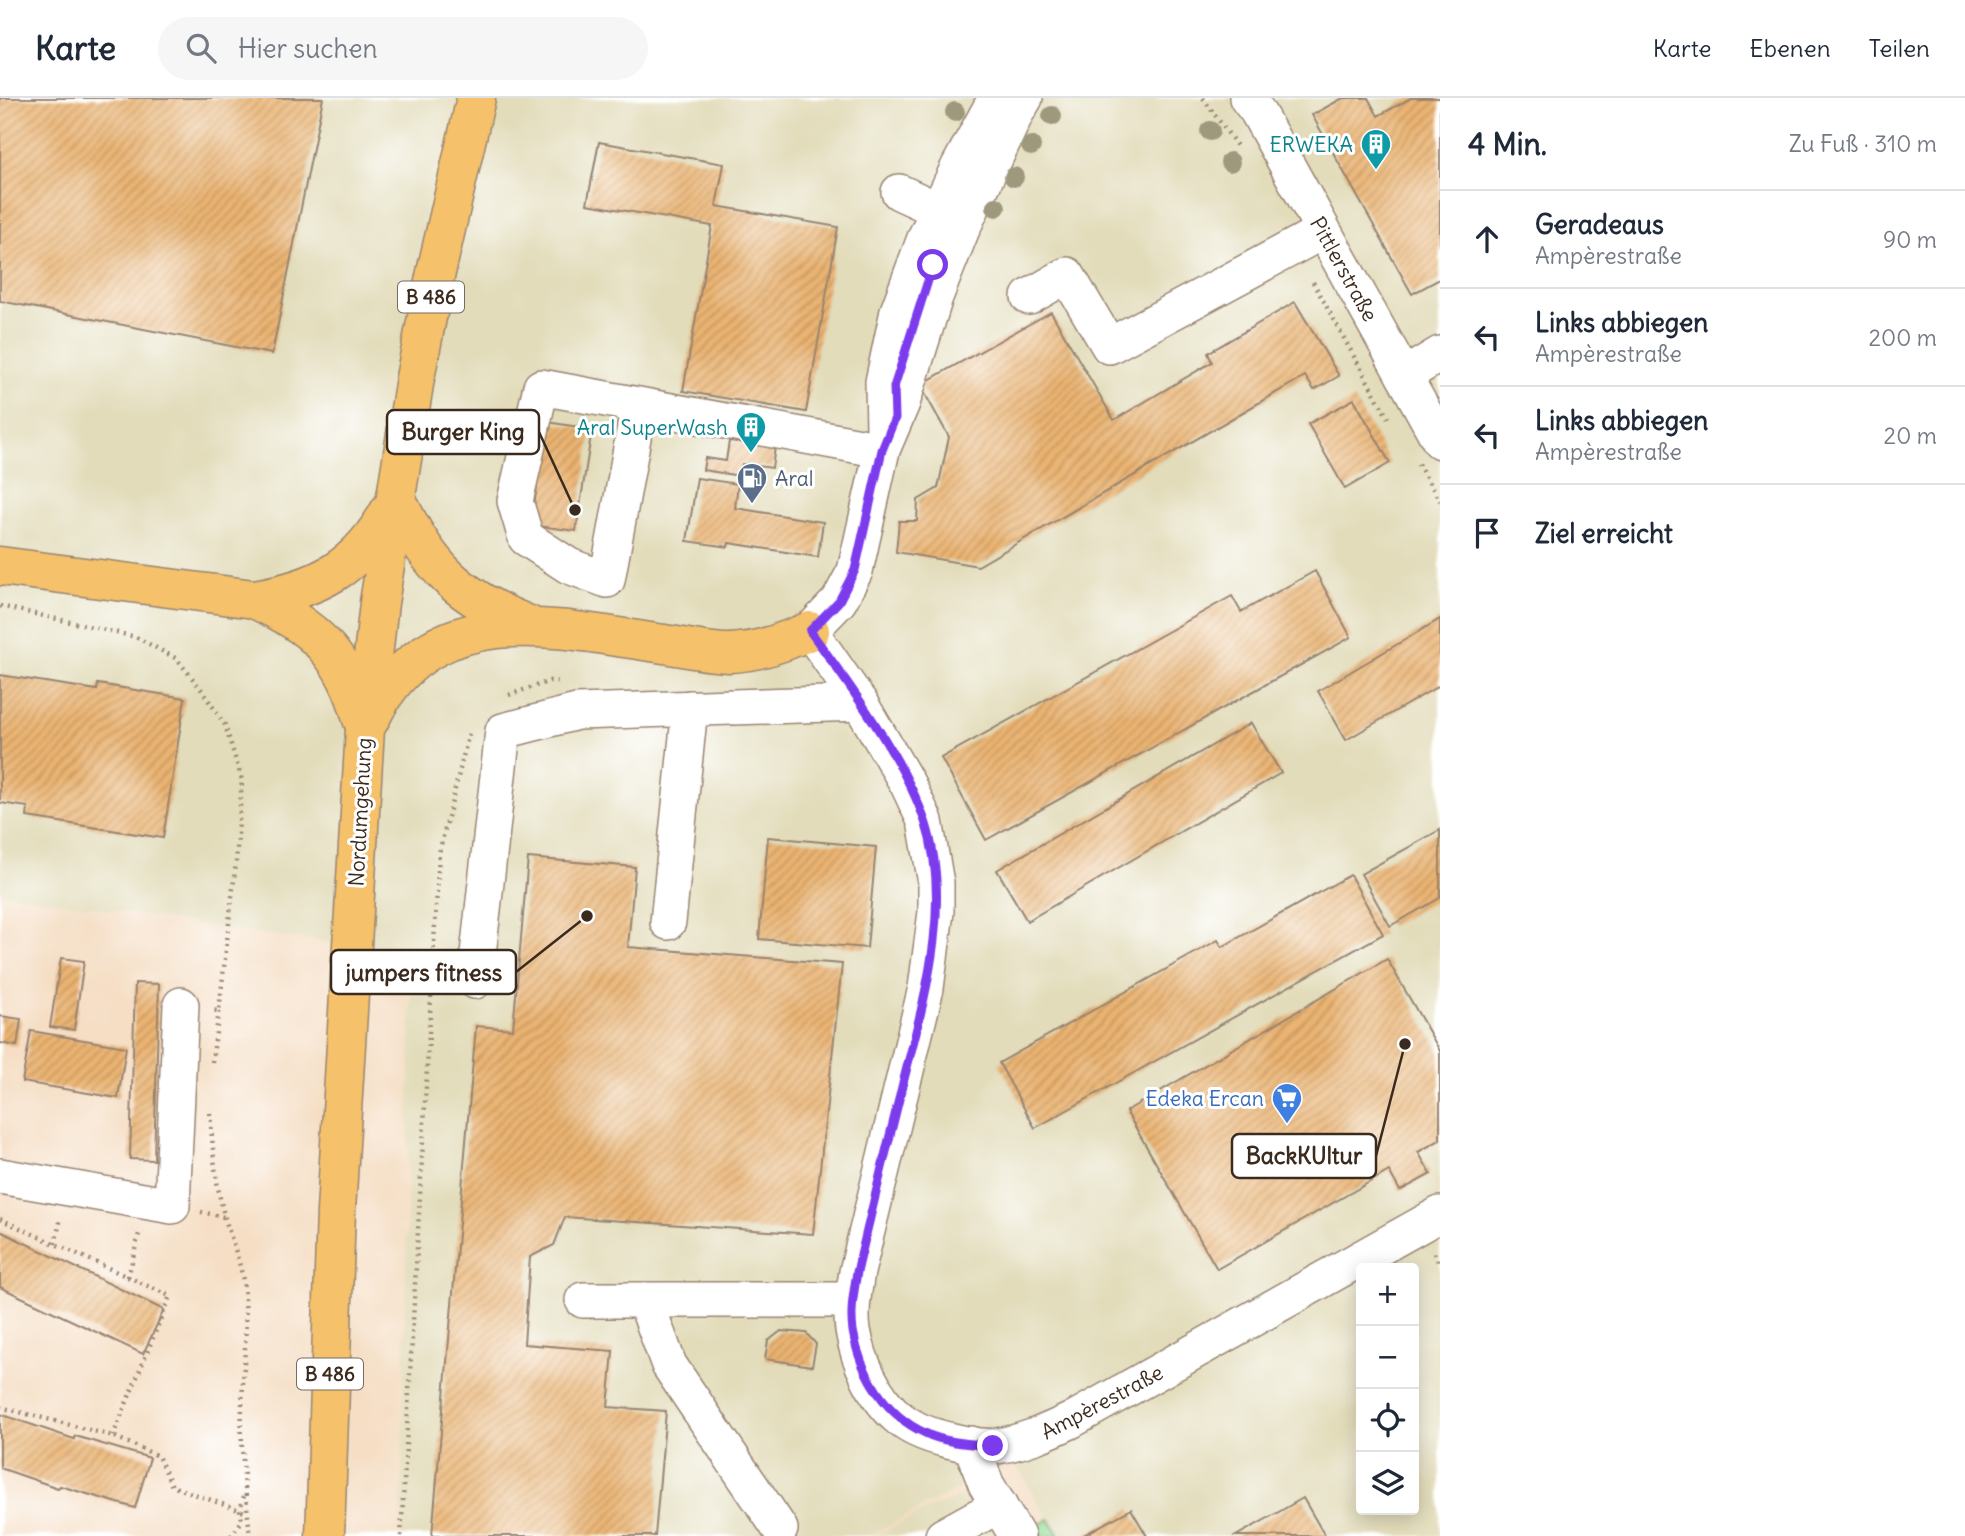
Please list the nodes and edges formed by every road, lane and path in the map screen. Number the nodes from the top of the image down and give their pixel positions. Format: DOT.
graph roads {
  1 [pos="476,98"];
  2 [pos="996,98"];
  3 [pos="1025,98"];
  4 [pos="1247,98"];
  5 [pos="899,192"];
  6 [pos="939,210"];
  7 [pos="1323,231"];
  8 [pos="1029,297"];
  9 [pos="1440,354"];
  10 [pos="1404,376"];
  11 [pos="639,405"];
  12 [pos="887,437"];
  13 [pos="1440,441"];
  14 [pos="396,498"];
  15 [pos="0,565"];
  16 [pos="254,599"];
  17 [pos="0,606"];
  18 [pos="531,626"];
  19 [pos="810,631"];
  20 [pos="563,682"];
  21 [pos="499,698"];
  22 [pos="860,703"];
  23 [pos="690,708"];
  24 [pos="472,724"];
  25 [pos="365,729"];
  26 [pos="668,922"];
  27 [pos="475,981"];
  28 [pos="181,1006"];
  29 [pos="219,1011"];
  30 [pos="212,1073"];
  31 [pos="210,1110"];
  32 [pos="0,1176"];
  33 [pos="160,1205"];
  34 [pos="1440,1214"];
  35 [pos="0,1219"];
  36 [pos="128,1277"];
  37 [pos="583,1300"];
  38 [pos="645,1300"];
  39 [pos="852,1300"];
  40 [pos="0,1407"];
  41 [pos="113,1436"];
  42 [pos="971,1444"];
  43 [pos="245,1495"];
  44 [pos="999,1505"];
  45 [pos="240,1509"];
  46 [pos="247,1513"];
  47 [pos="780,1529"];
  48 [pos="231,1536"];
  49 [pos="250,1536"];
  50 [pos="325,1536"];
  51 [pos="401,1536"];
  52 [pos="943,1536"];
  53 [pos="1017,1536"];
  1 -- 14 [label="main road, Nordumgehung / B 486"];
  2 -- 6 [label="street"];
  3 -- 12 [label="street"];
  4 -- 7 [label="street, Pittlerstraße"];
  5 -- 6 [label="street"];
  6 -- 12 [label="street"];
  7 -- 8 [label="street"];
  7 -- 10 [label="street, Pittlerstraße"];
  9 -- 10 [label="street"];
  10 -- 13 [label="street, Pittlerstraße"];
  11 -- 11 [label="street"];
  11 -- 12 [label="street"];
  12 -- 19 [label="street"];
  14 -- 16 [label="main road"];
  14 -- 18 [label="main road"];
  14 -- 25 [label="main road, Nordumgehung / B 486"];
  15 -- 16 [label="main road"];
  16 -- 25 [label="main road"];
  17 -- 29 [label="path"];
  18 -- 19 [label="main road"];
  18 -- 25 [label="main road"];
  19 -- 22 [label="street, Ampèrestraße"];
  20 -- 21 [label="path"];
  22 -- 23 [label="street"];
  22 -- 39 [label="street, Ampèrestraße"];
  23 -- 26 [label="street"];
  23 -- 27 [label="street"];
  24 -- 51 [label="path"];
  25 -- 50 [label="main road, Nordumgehung / B 486"];
  28 -- 29 [label="path"];
  28 -- 33 [label="street"];
  29 -- 30 [label="path"];
  31 -- 43 [label="path"];
  32 -- 33 [label="street"];
  33 -- 36 [label="path"];
  34 -- 42 [label="street, Ampèrestraße"];
  35 -- 36 [label="path"];
  36 -- 41 [label="path"];
  37 -- 38 [label="street"];
  38 -- 39 [label="street"];
  38 -- 47 [label="street"];
  39 -- 42 [label="street, Ampèrestraße"];
  40 -- 41 [label="path"];
  41 -- 45 [label="path"];
  42 -- 44 [label="street"];
  43 -- 45 [label="path"];
  43 -- 46 [label="path"];
  44 -- 52 [label="street"];
  44 -- 53 [label="street"];
  45 -- 46 [label="path"];
  45 -- 48 [label="path"];
  46 -- 49 [label="path"];
}
